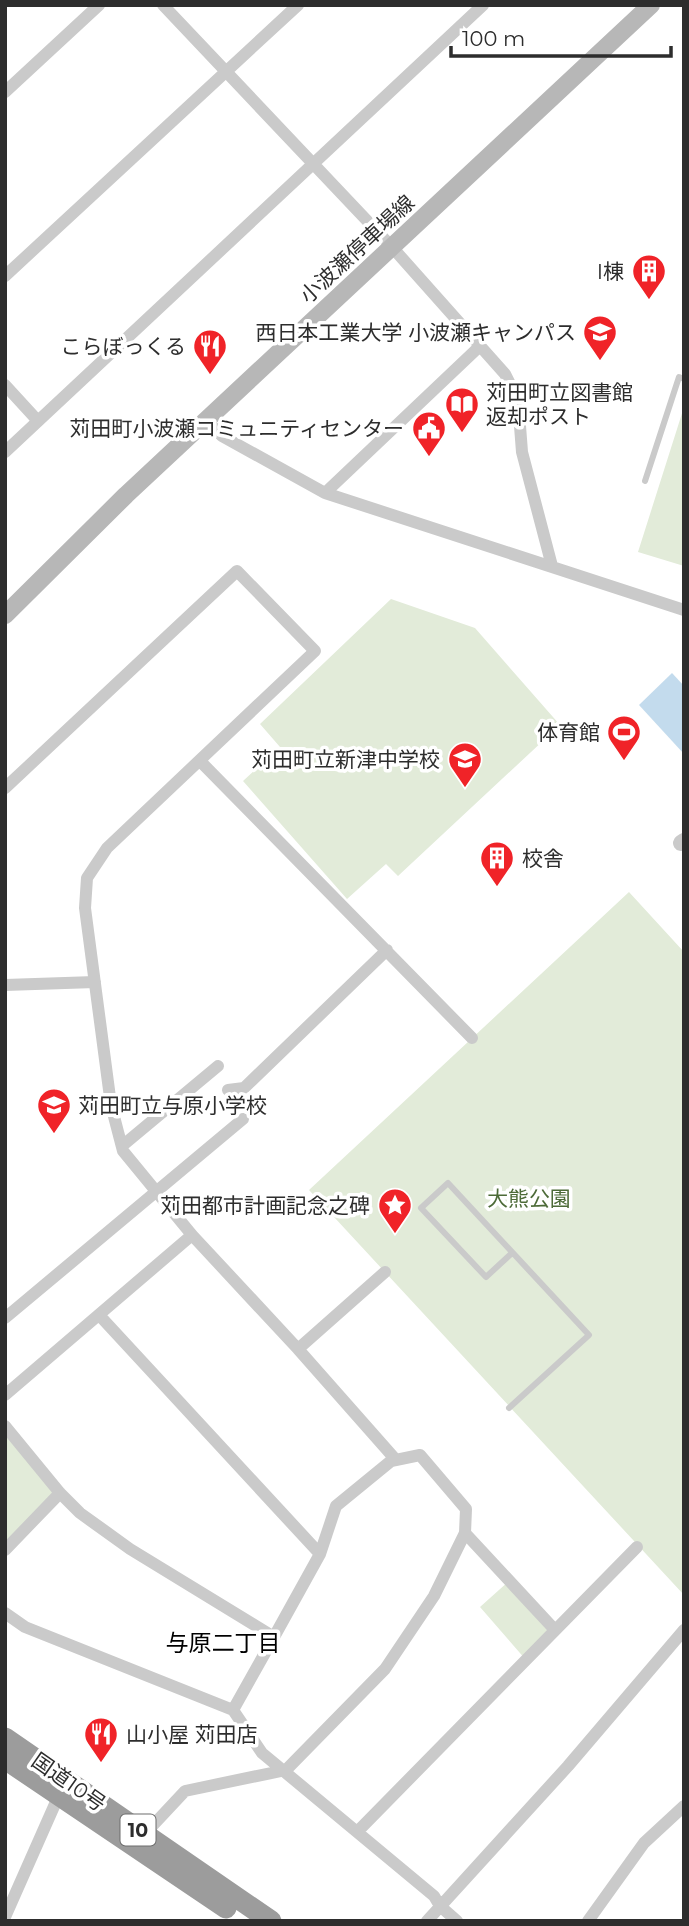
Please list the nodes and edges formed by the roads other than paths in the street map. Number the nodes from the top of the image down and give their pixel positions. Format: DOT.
graph roads {
  1 [pos="99,5"];
  2 [pos="163,5"];
  3 [pos="298,5"];
  4 [pos="483,5"];
  5 [pos="651,5"];
  6 [pos="227,72"];
  7 [pos="5,92"];
  8 [pos="314,164"];
  9 [pos="392,247"];
  10 [pos="5,276"];
  11 [pos="480,346"];
  12 [pos="684,379"];
  13 [pos="5,385"];
  14 [pos="206,420"];
  15 [pos="38,421"];
  16 [pos="5,452"];
  17 [pos="645,481"];
  18 [pos="325,493"];
  19 [pos="552,565"];
  20 [pos="684,610"];
  21 [pos="5,615"];
  22 [pos="200,761"];
  23 [pos="5,788"];
  24 [pos="387,950"];
  25 [pos="95,982"];
  26 [pos="5,985"];
  27 [pos="472,1038"];
  28 [pos="218,1066"];
  29 [pos="228,1090"];
  30 [pos="243,1119"];
  31 [pos="122,1146"];
  32 [pos="156,1190"];
  33 [pos="192,1235"];
  34 [pos="512,1253"];
  35 [pos="384,1272"];
  36 [pos="100,1315"];
  37 [pos="5,1318"];
  38 [pos="298,1349"];
  39 [pos="5,1395"];
  40 [pos="509,1408"];
  41 [pos="5,1426"];
  42 [pos="396,1460"];
  43 [pos="60,1493"];
  44 [pos="464,1533"];
  45 [pos="637,1547"];
  46 [pos="5,1550"];
  47 [pos="320,1554"];
  48 [pos="5,1614"];
  49 [pos="555,1630"];
  50 [pos="684,1630"];
  51 [pos="274,1637"];
  52 [pos="233,1710"];
  53 [pos="5,1738"];
  54 [pos="5,1759"];
  55 [pos="286,1770"];
  56 [pos="59,1795"];
  57 [pos="684,1806"];
  58 [pos="358,1831"];
  59 [pos="139,1840"];
  60 [pos="440,1906"];
  61 [pos="5,1917"];
  62 [pos="245,1921"];
  63 [pos="271,1921"];
  64 [pos="427,1921"];
  65 [pos="457,1921"];
  66 [pos="588,1921"];
  1 -- 7 [label="street"];
  2 -- 6 [label="street"];
  3 -- 6 [label="street"];
  4 -- 8 [label="street"];
  5 -- 9 [label="main road, 小波瀬停車場線"];
  6 -- 8 [label="street"];
  6 -- 10 [label="street"];
  8 -- 9 [label="street"];
  8 -- 15 [label="street"];
  9 -- 11 [label="street"];
  9 -- 14 [label="main road, 小波瀬停車場線"];
  11 -- 18 [label="street"];
  11 -- 19 [label="street"];
  12 -- 17 [label="lane"];
  13 -- 15 [label="street"];
  14 -- 18 [label="street"];
  14 -- 21 [label="main road, 小波瀬停車場線"];
  15 -- 16 [label="street"];
  18 -- 19 [label="street"];
  19 -- 20 [label="street"];
  22 -- 23 [label="street"];
  22 -- 24 [label="street"];
  22 -- 25 [label="street"];
  24 -- 27 [label="street"];
  24 -- 29 [label="street"];
  25 -- 26 [label="street"];
  25 -- 31 [label="street"];
  28 -- 31 [label="street"];
  30 -- 32 [label="street"];
  31 -- 32 [label="street"];
  32 -- 33 [label="street"];
  32 -- 37 [label="street"];
  33 -- 36 [label="street"];
  33 -- 38 [label="street"];
  34 -- 34 [label="lane"];
  34 -- 40 [label="lane"];
  35 -- 38 [label="street"];
  36 -- 39 [label="street"];
  36 -- 47 [label="street"];
  38 -- 42 [label="street"];
  41 -- 43 [label="street"];
  42 -- 44 [label="street"];
  42 -- 47 [label="street"];
  43 -- 46 [label="street"];
  43 -- 51 [label="street"];
  44 -- 49 [label="street"];
  44 -- 55 [label="street"];
  45 -- 49 [label="street"];
  47 -- 51 [label="street"];
  48 -- 52 [label="street"];
  49 -- 58 [label="street"];
  50 -- 60 [label="street"];
  51 -- 52 [label="street"];
  52 -- 55 [label="street"];
  53 -- 59 [label="highway, 国道10号 / 10"];
  54 -- 56 [label="highway, 国道10号 / 10"];
  55 -- 58 [label="street"];
  55 -- 59 [label="street"];
  56 -- 59 [label="highway, 国道10号 / 10"];
  56 -- 61 [label="street"];
  57 -- 66 [label="street"];
  58 -- 60 [label="street"];
  59 -- 62 [label="highway, 国道10号 / 10"];
  59 -- 63 [label="highway, 国道10号 / 10"];
  60 -- 64 [label="street"];
  60 -- 65 [label="street"];
}
